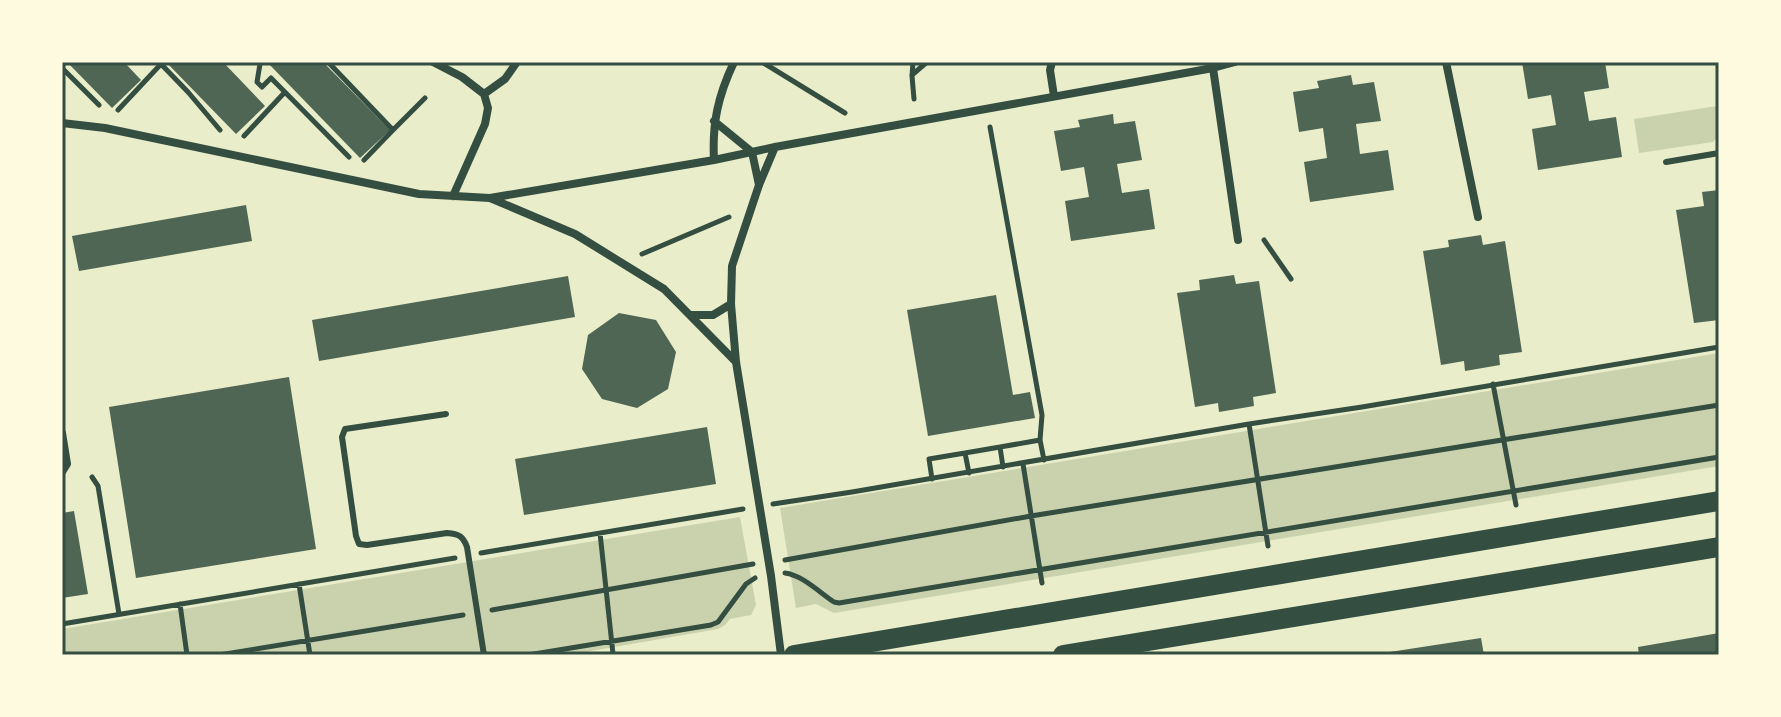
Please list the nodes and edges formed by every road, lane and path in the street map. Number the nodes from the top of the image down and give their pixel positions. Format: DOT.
graph roads {
  1 [pos="258,62"];
  2 [pos="328,62"];
  3 [pos="433,62"];
  4 [pos="517,62"];
  5 [pos="734,62"];
  6 [pos="762,62"];
  7 [pos="913,62"];
  8 [pos="927,62"];
  9 [pos="1052,62"];
  10 [pos="1235,62"];
  11 [pos="1446,62"];
  12 [pos="160,63"];
  13 [pos="62,68"];
  14 [pos="1213,68"];
  15 [pos="912,76"];
  16 [pos="285,92"];
  17 [pos="484,94"];
  18 [pos="1054,96"];
  19 [pos="425,98"];
  20 [pos="914,99"];
  21 [pos="99,105"];
  22 [pos="118,110"];
  23 [pos="845,113"];
  24 [pos="714,121"];
  25 [pos="62,123"];
  26 [pos="990,127"];
  27 [pos="220,130"];
  28 [pos="393,130"];
  29 [pos="244,136"];
  30 [pos="775,147"];
  31 [pos="752,152"];
  32 [pos="1719,153"];
  33 [pos="349,157"];
  34 [pos="364,160"];
  35 [pos="714,160"];
  36 [pos="1666,162"];
  37 [pos="759,185"];
  38 [pos="453,196"];
  39 [pos="490,198"];
  40 [pos="729,217"];
  41 [pos="1478,217"];
  42 [pos="1238,240"];
  43 [pos="1264,240"];
  44 [pos="642,254"];
  45 [pos="1291,279"];
  46 [pos="731,304"];
  47 [pos="690,315"];
  48 [pos="1719,347"];
  49 [pos="736,362"];
  50 [pos="1493,384"];
  51 [pos="1719,405"];
  52 [pos="446,414"];
  53 [pos="1249,424"];
  54 [pos="62,433"];
  55 [pos="1504,439"];
  56 [pos="1040,440"];
  57 [pos="1000,447"];
  58 [pos="965,453"];
  59 [pos="1719,457"];
  60 [pos="1044,460"];
  61 [pos="1023,464"];
  62 [pos="1003,467"];
  63 [pos="62,472"];
  64 [pos="969,473"];
  65 [pos="92,477"];
  66 [pos="932,479"];
  67 [pos="1257,480"];
  68 [pos="1513,492"];
  69 [pos="1719,501"];
  70 [pos="1516,505"];
  71 [pos="759,506"];
  72 [pos="1031,516"];
  73 [pos="1266,532"];
  74 [pos="600,533"];
  75 [pos="1268,546"];
  76 [pos="1719,547"];
  77 [pos="469,555"];
  78 [pos="783,560"];
  79 [pos="1040,570"];
  80 [pos="785,573"];
  81 [pos="754,578"];
  82 [pos="1042,583"];
  83 [pos="299,584"];
  84 [pos="180,604"];
  85 [pos="119,614"];
  86 [pos="62,624"];
  87 [pos="611,641"];
  88 [pos="613,654"];
  89 [pos="187,655"];
  90 [pos="310,655"];
  91 [pos="484,655"];
  92 [pos="528,655"];
  93 [pos="781,655"];
  94 [pos="794,655"];
  95 [pos="1063,655"];
  1 -- 16 [label="path"];
  2 -- 28 [label="path"];
  3 -- 17 [label="street"];
  4 -- 17 [label="street"];
  5 -- 24 [label="street"];
  6 -- 23 [label="path"];
  7 -- 15 [label="path"];
  8 -- 15 [label="path"];
  9 -- 18 [label="street"];
  10 -- 14 [label="street"];
  11 -- 41 [label="street"];
  12 -- 22 [label="path"];
  12 -- 27 [label="path"];
  13 -- 21 [label="path"];
  14 -- 18 [label="street"];
  14 -- 42 [label="street"];
  15 -- 20 [label="path"];
  16 -- 29 [label="path"];
  16 -- 33 [label="path"];
  17 -- 38 [label="street"];
  18 -- 30 [label="street"];
  19 -- 28 [label="path"];
  24 -- 31 [label="street"];
  24 -- 35 [label="street"];
  25 -- 38 [label="street"];
  26 -- 56 [label="path"];
  28 -- 34 [label="path"];
  30 -- 31 [label="street"];
  30 -- 37 [label="street"];
  31 -- 35 [label="street"];
  31 -- 37 [label="street"];
  32 -- 36 [label="lane"];
  35 -- 39 [label="street"];
  37 -- 46 [label="street"];
  38 -- 39 [label="street"];
  39 -- 47 [label="street"];
  40 -- 44 [label="path"];
  43 -- 45 [label="path"];
  46 -- 47 [label="street"];
  46 -- 49 [label="street"];
  47 -- 49 [label="street"];
  48 -- 50 [label="path"];
  49 -- 71 [label="street"];
  50 -- 53 [label="path"];
  50 -- 55 [label="path"];
  51 -- 55 [label="path"];
  52 -- 77 [label="lane"];
  53 -- 60 [label="path"];
  53 -- 67 [label="path"];
  54 -- 63 [label="street"];
  55 -- 67 [label="path"];
  55 -- 68 [label="path"];
  56 -- 57 [label="path"];
  56 -- 60 [label="path"];
  57 -- 58 [label="path"];
  57 -- 62 [label="path"];
  58 -- 64 [label="path"];
  58 -- 66 [label="path"];
  59 -- 68 [label="path"];
  60 -- 61 [label="path"];
  61 -- 62 [label="path"];
  61 -- 72 [label="path"];
  62 -- 64 [label="path"];
  64 -- 66 [label="path"];
  65 -- 85 [label="path"];
  66 -- 71 [label="path"];
  67 -- 72 [label="path"];
  67 -- 73 [label="path"];
  68 -- 70 [label="path"];
  68 -- 73 [label="path"];
  69 -- 94 [label="main road"];
  71 -- 74 [label="path"];
  71 -- 93 [label="street"];
  72 -- 78 [label="path"];
  72 -- 79 [label="path"];
  73 -- 75 [label="path"];
  73 -- 79 [label="path"];
  74 -- 77 [label="path"];
  74 -- 87 [label="path"];
  76 -- 95 [label="main road"];
  77 -- 83 [label="path"];
  77 -- 91 [label="lane"];
  79 -- 80 [label="path"];
  79 -- 82 [label="path"];
  81 -- 87 [label="path"];
  83 -- 84 [label="path"];
  83 -- 90 [label="path"];
  84 -- 85 [label="path"];
  84 -- 89 [label="path"];
  85 -- 86 [label="path"];
  87 -- 88 [label="path"];
  87 -- 92 [label="path"];
}
